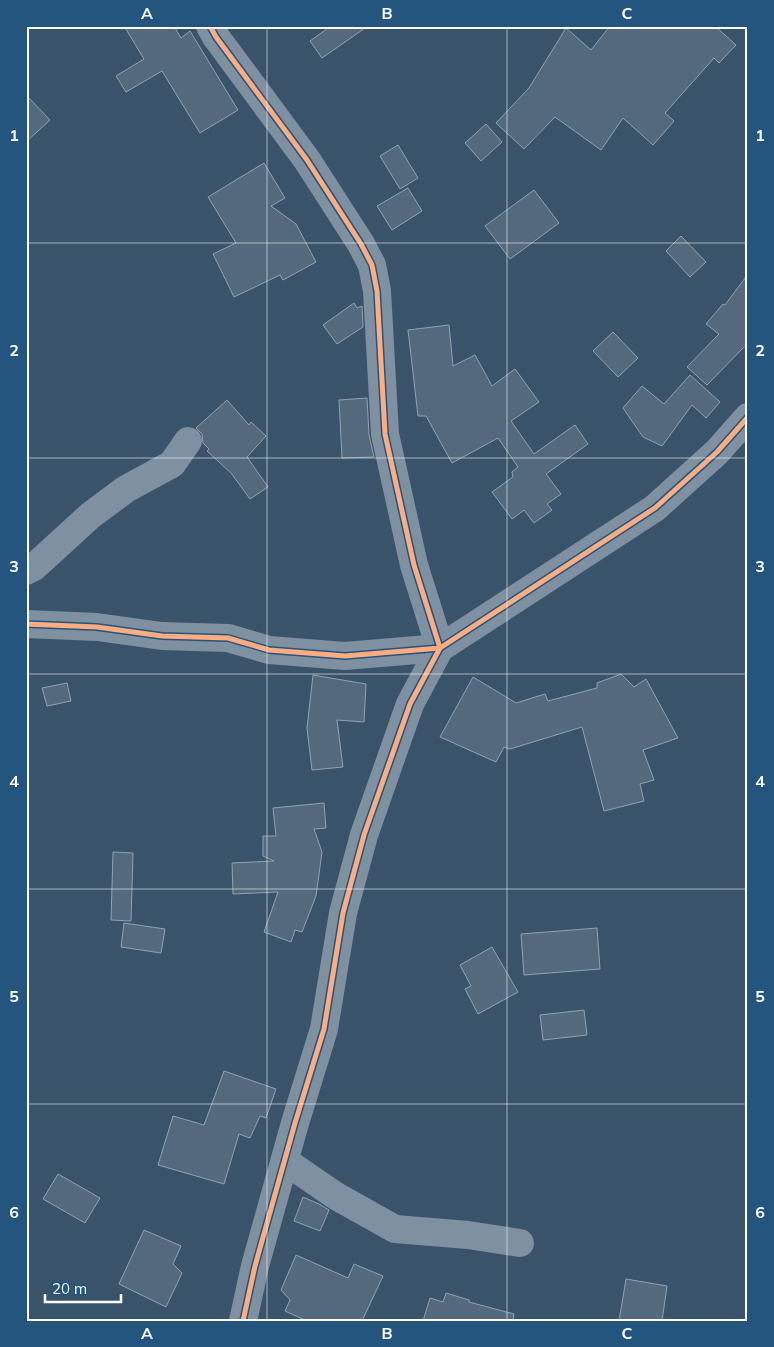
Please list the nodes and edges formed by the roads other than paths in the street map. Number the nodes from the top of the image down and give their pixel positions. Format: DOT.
graph roads {
  1 [pos="210,26"];
  2 [pos="748,417"];
  3 [pos="188,441"];
  4 [pos="26,571"];
  5 [pos="26,624"];
  6 [pos="440,648"];
  7 [pos="285,1161"];
  8 [pos="520,1243"];
  9 [pos="243,1321"];
  1 -- 6 [label="street"];
  2 -- 6 [label="street"];
  3 -- 4 [label="street"];
  5 -- 6 [label="street"];
  6 -- 7 [label="street"];
  7 -- 8 [label="street"];
  7 -- 9 [label="street"];
}
